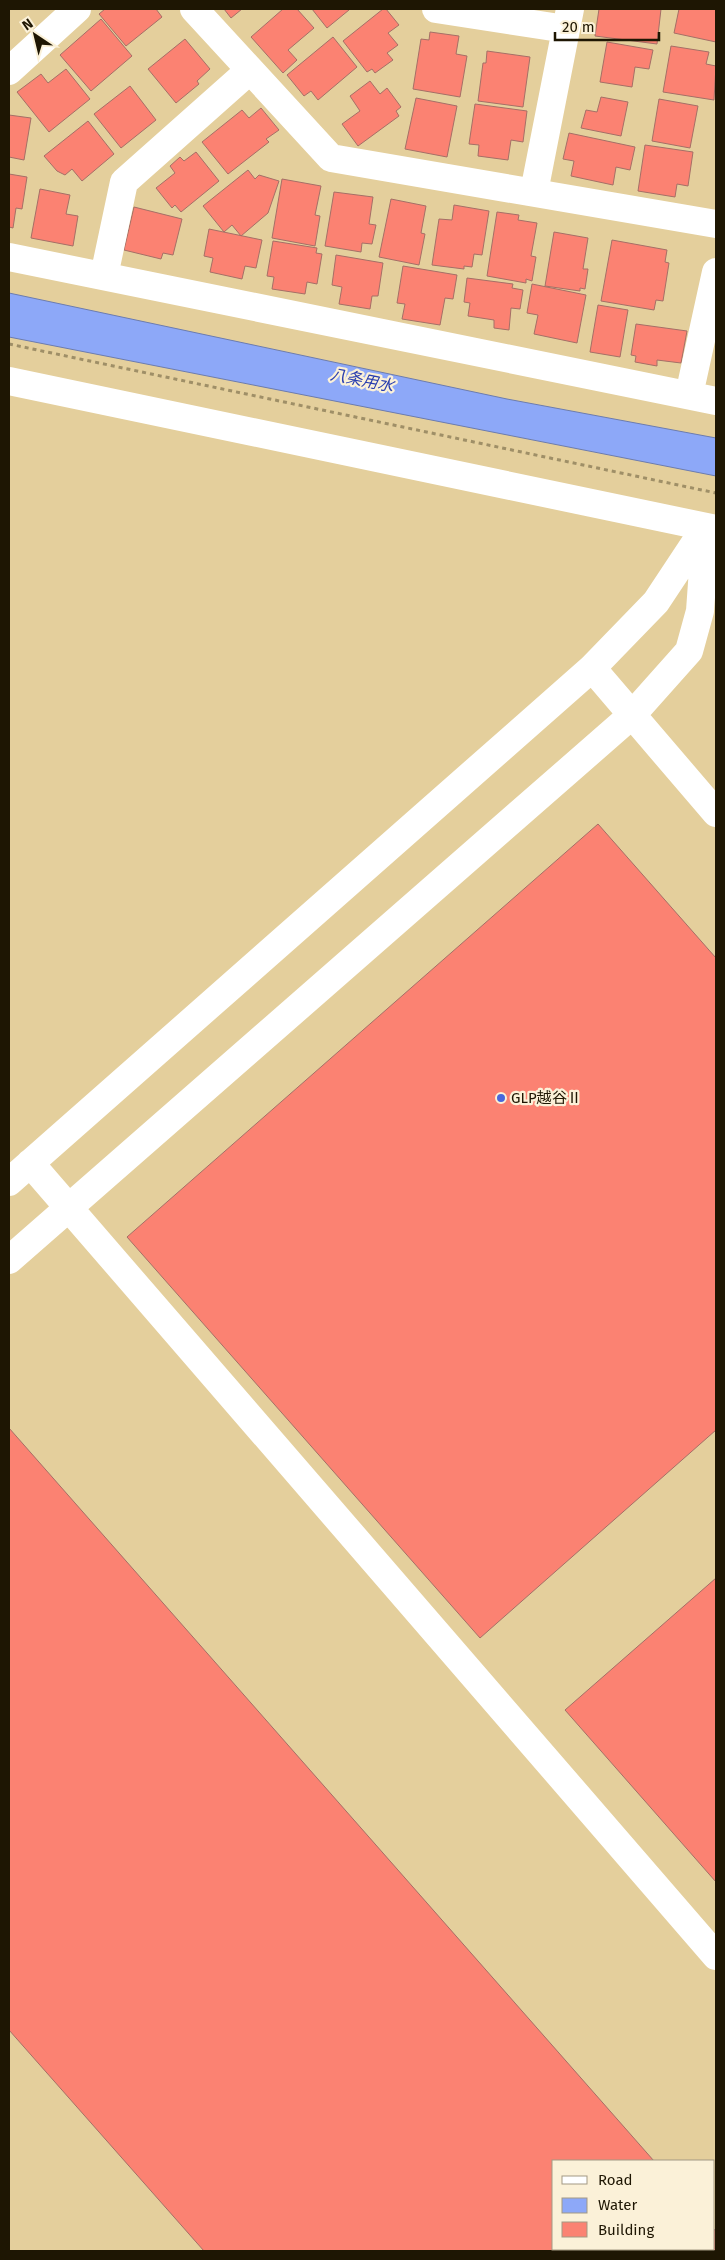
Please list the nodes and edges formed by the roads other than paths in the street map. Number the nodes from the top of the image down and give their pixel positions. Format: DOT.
graph roads {
  1 [pos="77,9"];
  2 [pos="194,9"];
  3 [pos="436,9"];
  4 [pos="568,19"];
  5 [pos="250,70"];
  6 [pos="9,71"];
  7 [pos="534,192"];
  8 [pos="716,224"];
  9 [pos="9,257"];
  10 [pos="716,272"];
  11 [pos="104,276"];
  12 [pos="9,382"];
  13 [pos="689,395"];
  14 [pos="716,401"];
  15 [pos="711,528"];
  16 [pos="592,668"];
  17 [pos="632,715"];
  18 [pos="716,813"];
  19 [pos="30,1163"];
  20 [pos="9,1182"];
  21 [pos="69,1208"];
  22 [pos="9,1260"];
  23 [pos="716,1956"];
  1 -- 6 [label="street"];
  2 -- 5 [label="street"];
  3 -- 4 [label="street"];
  4 -- 7 [label="street"];
  5 -- 7 [label="street"];
  5 -- 11 [label="street"];
  7 -- 8 [label="street"];
  9 -- 11 [label="street"];
  10 -- 13 [label="street"];
  11 -- 13 [label="street"];
  12 -- 15 [label="street"];
  13 -- 14 [label="street"];
  15 -- 16 [label="street"];
  15 -- 17 [label="street"];
  16 -- 17 [label="street"];
  16 -- 19 [label="street"];
  17 -- 18 [label="street"];
  17 -- 21 [label="street"];
  19 -- 20 [label="street"];
  19 -- 21 [label="street"];
  21 -- 22 [label="street"];
  21 -- 23 [label="street"];
}
